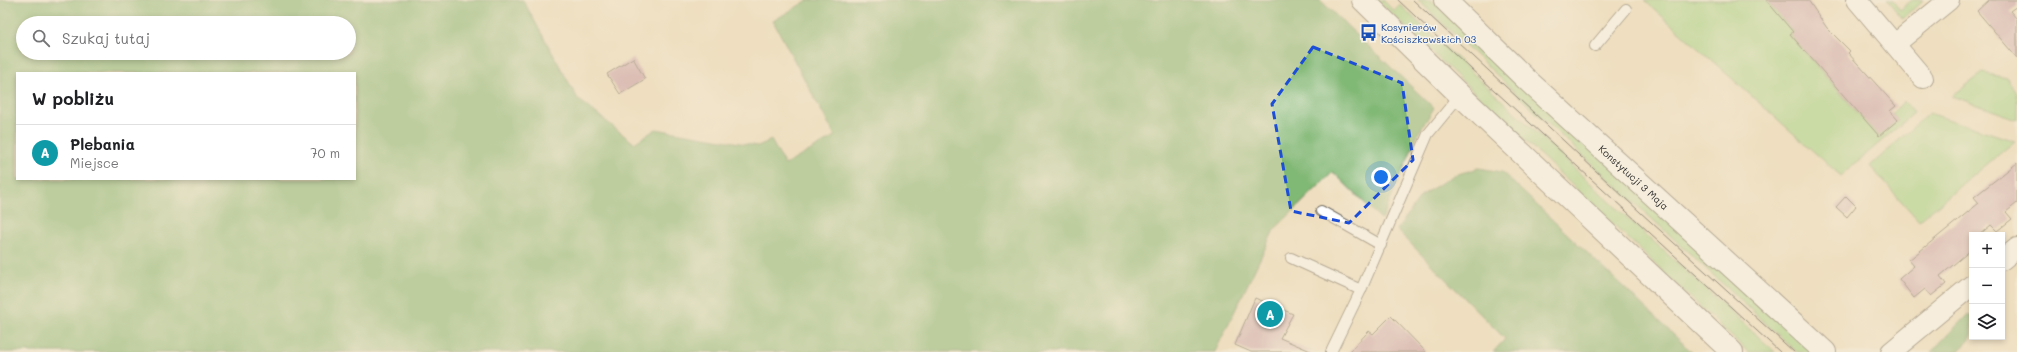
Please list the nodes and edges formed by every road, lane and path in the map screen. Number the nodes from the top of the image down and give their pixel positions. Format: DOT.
graph roads {
  1 [pos="1363,0"];
  2 [pos="1445,0"];
  3 [pos="1857,0"];
  4 [pos="1949,0"];
  5 [pos="1626,9"];
  6 [pos="1895,44"];
  7 [pos="1595,46"];
  8 [pos="1923,78"];
  9 [pos="1460,95"];
  10 [pos="1321,211"];
  11 [pos="1381,244"];
  12 [pos="2017,248"];
  13 [pos="1291,258"];
  14 [pos="2005,258"];
  15 [pos="1969,287"];
  16 [pos="1362,290"];
  17 [pos="1331,352"];
  18 [pos="1732,352"];
  19 [pos="1825,352"];
  20 [pos="1891,352"];
  1 -- 9 [label="street"];
  2 -- 19 [label="street, Konstytucji 3 Maja"];
  3 -- 6 [label="street"];
  4 -- 6 [label="street"];
  5 -- 7 [label="lane"];
  6 -- 8 [label="street"];
  9 -- 11 [label="lane"];
  9 -- 18 [label="street"];
  10 -- 11 [label="lane"];
  11 -- 16 [label="lane"];
  12 -- 14 [label="street"];
  13 -- 16 [label="lane"];
  15 -- 20 [label="street"];
  16 -- 17 [label="lane"];
}
